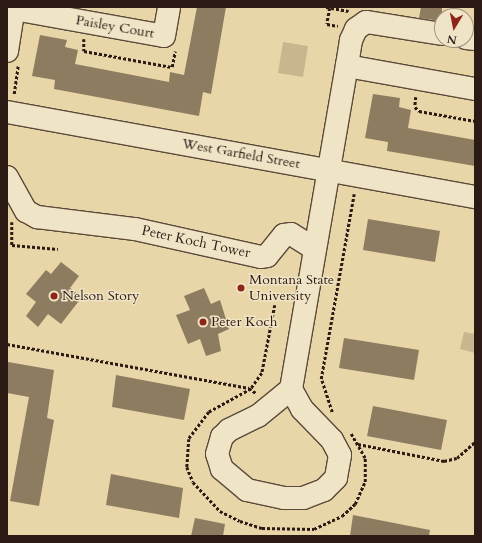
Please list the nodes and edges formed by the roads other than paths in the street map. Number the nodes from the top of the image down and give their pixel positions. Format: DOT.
graph roads {
  1 [pos="169,7"];
  2 [pos="14,8"];
  3 [pos="434,33"];
  4 [pos="13,56"];
  5 [pos="347,66"];
  6 [pos="475,89"];
  7 [pos="9,113"];
  8 [pos="329,170"];
  9 [pos="7,177"];
  10 [pos="475,197"];
  11 [pos="315,249"];
  12 [pos="291,389"];
  1 -- 2 [label="street, Paisley Court"];
  2 -- 4 [label="street, Paisley Court"];
  3 -- 5 [label="street"];
  5 -- 6 [label="street"];
  5 -- 8 [label="street"];
  7 -- 8 [label="street, West Garfield Street"];
  8 -- 10 [label="street, West Garfield Street"];
  8 -- 11 [label="street"];
  9 -- 11 [label="street, Peter Koch Tower"];
  11 -- 12 [label="street"];
  12 -- 12 [label="street"];
}
